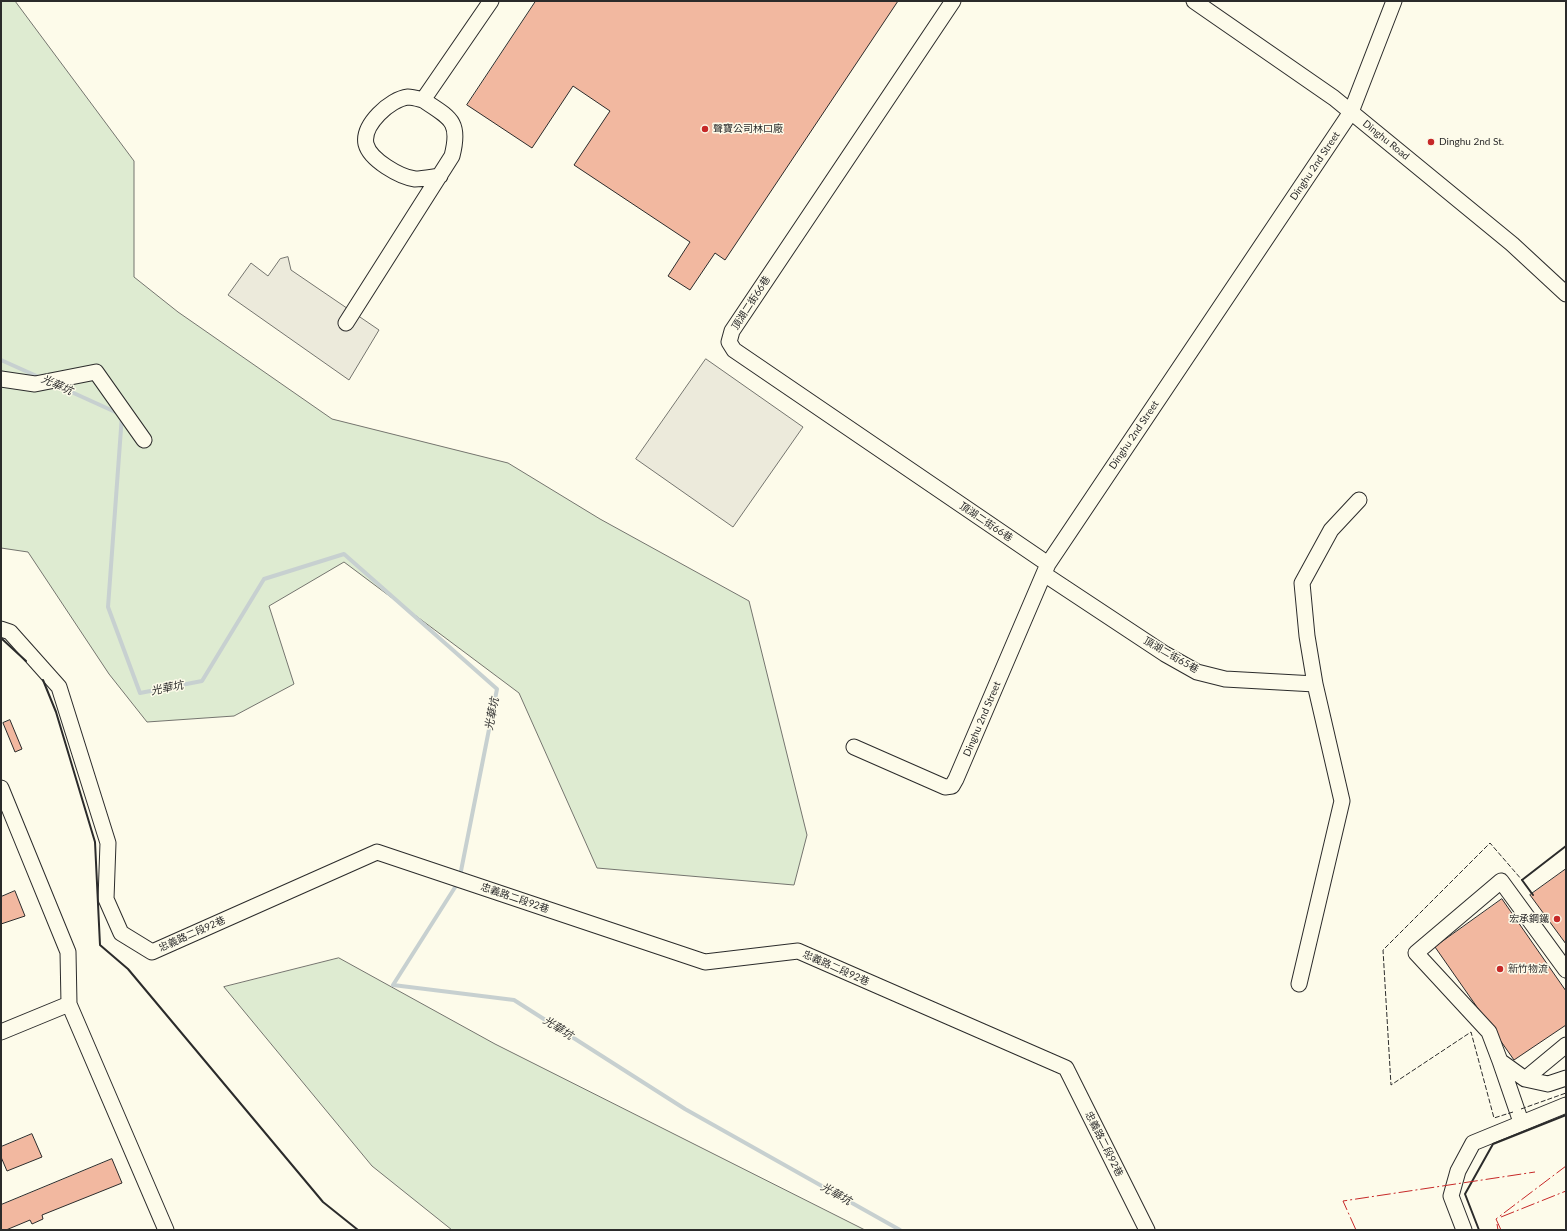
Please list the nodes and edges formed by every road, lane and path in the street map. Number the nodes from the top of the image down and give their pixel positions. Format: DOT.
graph roads {
  1 [pos="491,1"];
  2 [pos="952,1"];
  3 [pos="1194,1"];
  4 [pos="1394,1"];
  5 [pos="423,100"];
  6 [pos="1351,112"];
  7 [pos="440,176"];
  8 [pos="1566,294"];
  9 [pos="346,323"];
  10 [pos="1,379"];
  11 [pos="144,440"];
  12 [pos="1359,500"];
  13 [pos="1046,569"];
  14 [pos="1,628"];
  15 [pos="1315,684"];
  16 [pos="854,748"];
  17 [pos="1,788"];
  18 [pos="1566,970"];
  19 [pos="1299,984"];
  20 [pos="69,1004"];
  21 [pos="1,1032"];
  22 [pos="1566,1045"];
  23 [pos="1500,1061"];
  24 [pos="1566,1078"];
  25 [pos="1525,1079"];
  26 [pos="1566,1105"];
  27 [pos="1521,1122"];
  28 [pos="166,1230"];
  29 [pos="1147,1230"];
  30 [pos="1464,1230"];
  1 -- 5 [label="street"];
  2 -- 13 [label="street, 頂湖二街66巷"];
  3 -- 6 [label="street, Dinghu Road"];
  4 -- 6 [label="street, Dinghu 2nd Street"];
  5 -- 7 [label="street"];
  5 -- 7 [label="street"];
  6 -- 8 [label="street, Dinghu Road"];
  6 -- 13 [label="street, Dinghu 2nd Street"];
  7 -- 9 [label="street"];
  10 -- 11 [label="street"];
  12 -- 15 [label="street"];
  13 -- 15 [label="street, 頂湖二街65巷"];
  13 -- 16 [label="street, Dinghu 2nd Street"];
  14 -- 29 [label="street, 忠義路二段92巷"];
  15 -- 19 [label="street"];
  17 -- 20 [label="street"];
  18 -- 23 [label="street"];
  20 -- 21 [label="street"];
  20 -- 28 [label="street"];
  22 -- 25 [label="street"];
  23 -- 25 [label="street"];
  23 -- 27 [label="street"];
  24 -- 25 [label="street"];
  26 -- 27 [label="street"];
  27 -- 30 [label="street"];
}
